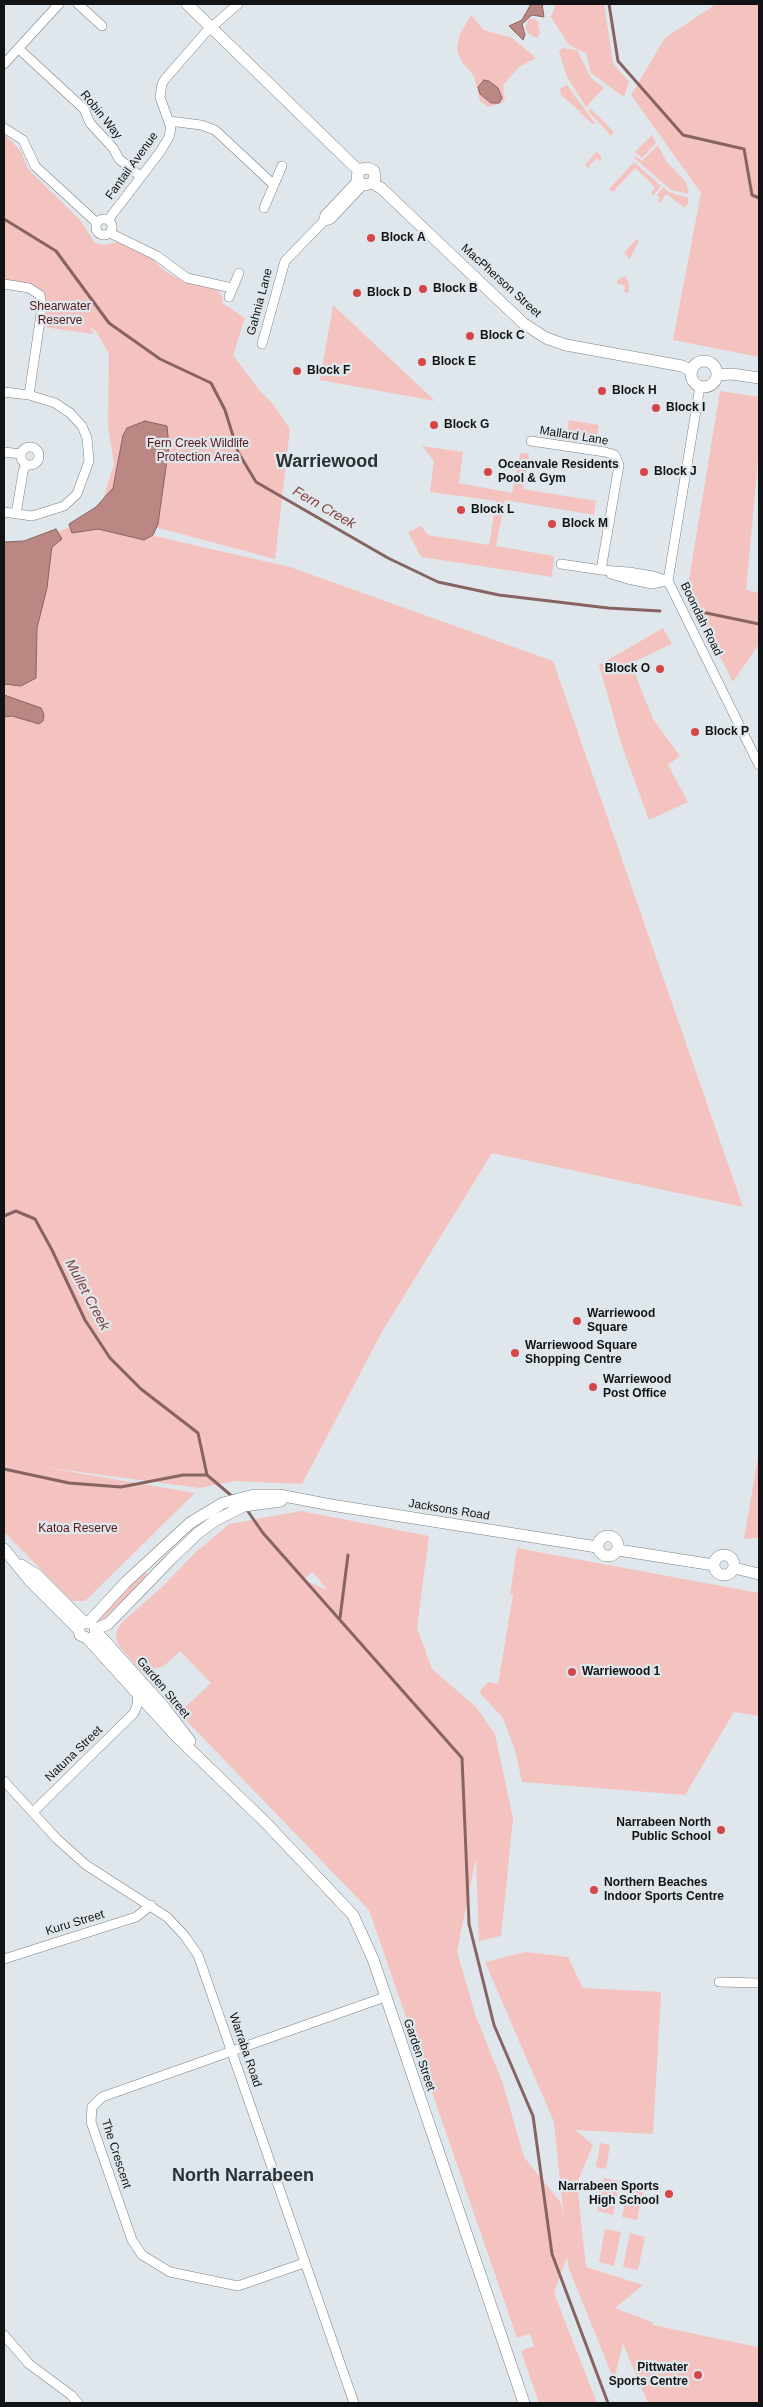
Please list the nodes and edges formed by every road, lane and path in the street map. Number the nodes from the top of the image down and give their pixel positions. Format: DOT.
graph roads {
  1 [pos="59,4"];
  2 [pos="78,4"];
  3 [pos="187,4"];
  4 [pos="238,4"];
  5 [pos="102,26"];
  6 [pos="212,26"];
  7 [pos="19,49"];
  8 [pos="4,64"];
  9 [pos="169,121"];
  10 [pos="4,128"];
  11 [pos="282,166"];
  12 [pos="140,176"];
  13 [pos="363,180"];
  14 [pos="274,185"];
  15 [pos="264,208"];
  16 [pos="108,220"];
  17 [pos="97,223"];
  18 [pos="110,233"];
  19 [pos="239,273"];
  20 [pos="4,284"];
  21 [pos="232,288"];
  22 [pos="228,297"];
  23 [pos="262,344"];
  24 [pos="692,370"];
  25 [pos="717,375"];
  26 [pos="759,378"];
  27 [pos="700,386"];
  28 [pos="4,392"];
  29 [pos="29,395"];
  30 [pos="531,442"];
  31 [pos="4,452"];
  32 [pos="21,454"];
  33 [pos="26,464"];
  34 [pos="4,512"];
  35 [pos="16,514"];
  36 [pos="561,564"];
  37 [pos="601,570"];
  38 [pos="668,581"];
  39 [pos="759,765"];
  40 [pos="227,1507"];
  41 [pos="4,1549"];
  42 [pos="759,1574"];
  43 [pos="90,1631"];
  44 [pos="138,1694"];
  45 [pos="155,1711"];
  46 [pos="134,1713"];
  47 [pos="208,1765"];
  48 [pos="4,1781"];
  49 [pos="33,1812"];
  50 [pos="150,1905"];
  51 [pos="4,1959"];
  52 [pos="719,1982"];
  53 [pos="759,1983"];
  54 [pos="385,1997"];
  55 [pos="232,2049"];
  56 [pos="304,2263"];
  57 [pos="4,2335"];
  58 [pos="78,2403"];
  59 [pos="354,2403"];
  60 [pos="524,2403"];
  1 -- 7 [label="street"];
  2 -- 5 [label="street"];
  3 -- 6 [label="street, MacPherson Street"];
  4 -- 6 [label="street, Fantail Avenue"];
  6 -- 9 [label="street, Fantail Avenue"];
  6 -- 13 [label="street, MacPherson Street"];
  7 -- 8 [label="street"];
  7 -- 12 [label="street, Robin Way"];
  9 -- 12 [label="street, Fantail Avenue"];
  9 -- 14 [label="street"];
  10 -- 17 [label="street"];
  11 -- 14 [label="street"];
  12 -- 16 [label="street, Fantail Avenue"];
  13 -- 23 [label="street, Gahnia Lane"];
  13 -- 24 [label="street, MacPherson Street"];
  14 -- 15 [label="street"];
  16 -- 17 [label="street"];
  16 -- 18 [label="street"];
  17 -- 18 [label="street"];
  18 -- 21 [label="street"];
  19 -- 21 [label="street"];
  20 -- 29 [label="street"];
  21 -- 22 [label="street"];
  24 -- 25 [label="street"];
  24 -- 27 [label="street"];
  25 -- 26 [label="street"];
  25 -- 27 [label="street"];
  27 -- 38 [label="street, Boondah Road"];
  28 -- 29 [label="street"];
  29 -- 35 [label="street"];
  30 -- 37 [label="street, Mallard Lane"];
  31 -- 32 [label="street"];
  32 -- 33 [label="street"];
  32 -- 33 [label="street"];
  33 -- 35 [label="street"];
  34 -- 35 [label="street"];
  36 -- 37 [label="street"];
  37 -- 38 [label="street"];
  38 -- 39 [label="street, Boondah Road"];
  40 -- 42 [label="street, Jacksons Road"];
  40 -- 43 [label="street, Jacksons Road"];
  40 -- 43 [label="street, Jacksons Road"];
  41 -- 43 [label="street, Garden Street"];
  43 -- 44 [label="street, Garden Street"];
  43 -- 47 [label="street, Garden Street"];
  44 -- 45 [label="street, Garden Street"];
  44 -- 46 [label="street"];
  45 -- 46 [label="street"];
  45 -- 47 [label="street, Garden Street"];
  46 -- 49 [label="street, Natuna Street"];
  47 -- 54 [label="street, Garden Street"];
  48 -- 49 [label="street, Warraba Road"];
  49 -- 50 [label="street, Warraba Road"];
  50 -- 51 [label="street, Kuru Street"];
  50 -- 55 [label="street, Warraba Road"];
  52 -- 53 [label="street"];
  54 -- 55 [label="street, The Crescent"];
  54 -- 60 [label="street, Garden Street"];
  55 -- 56 [label="street, Warraba Road"];
  55 -- 56 [label="street, The Crescent"];
  56 -- 59 [label="street, Warraba Road"];
  57 -- 58 [label="street"];
}
